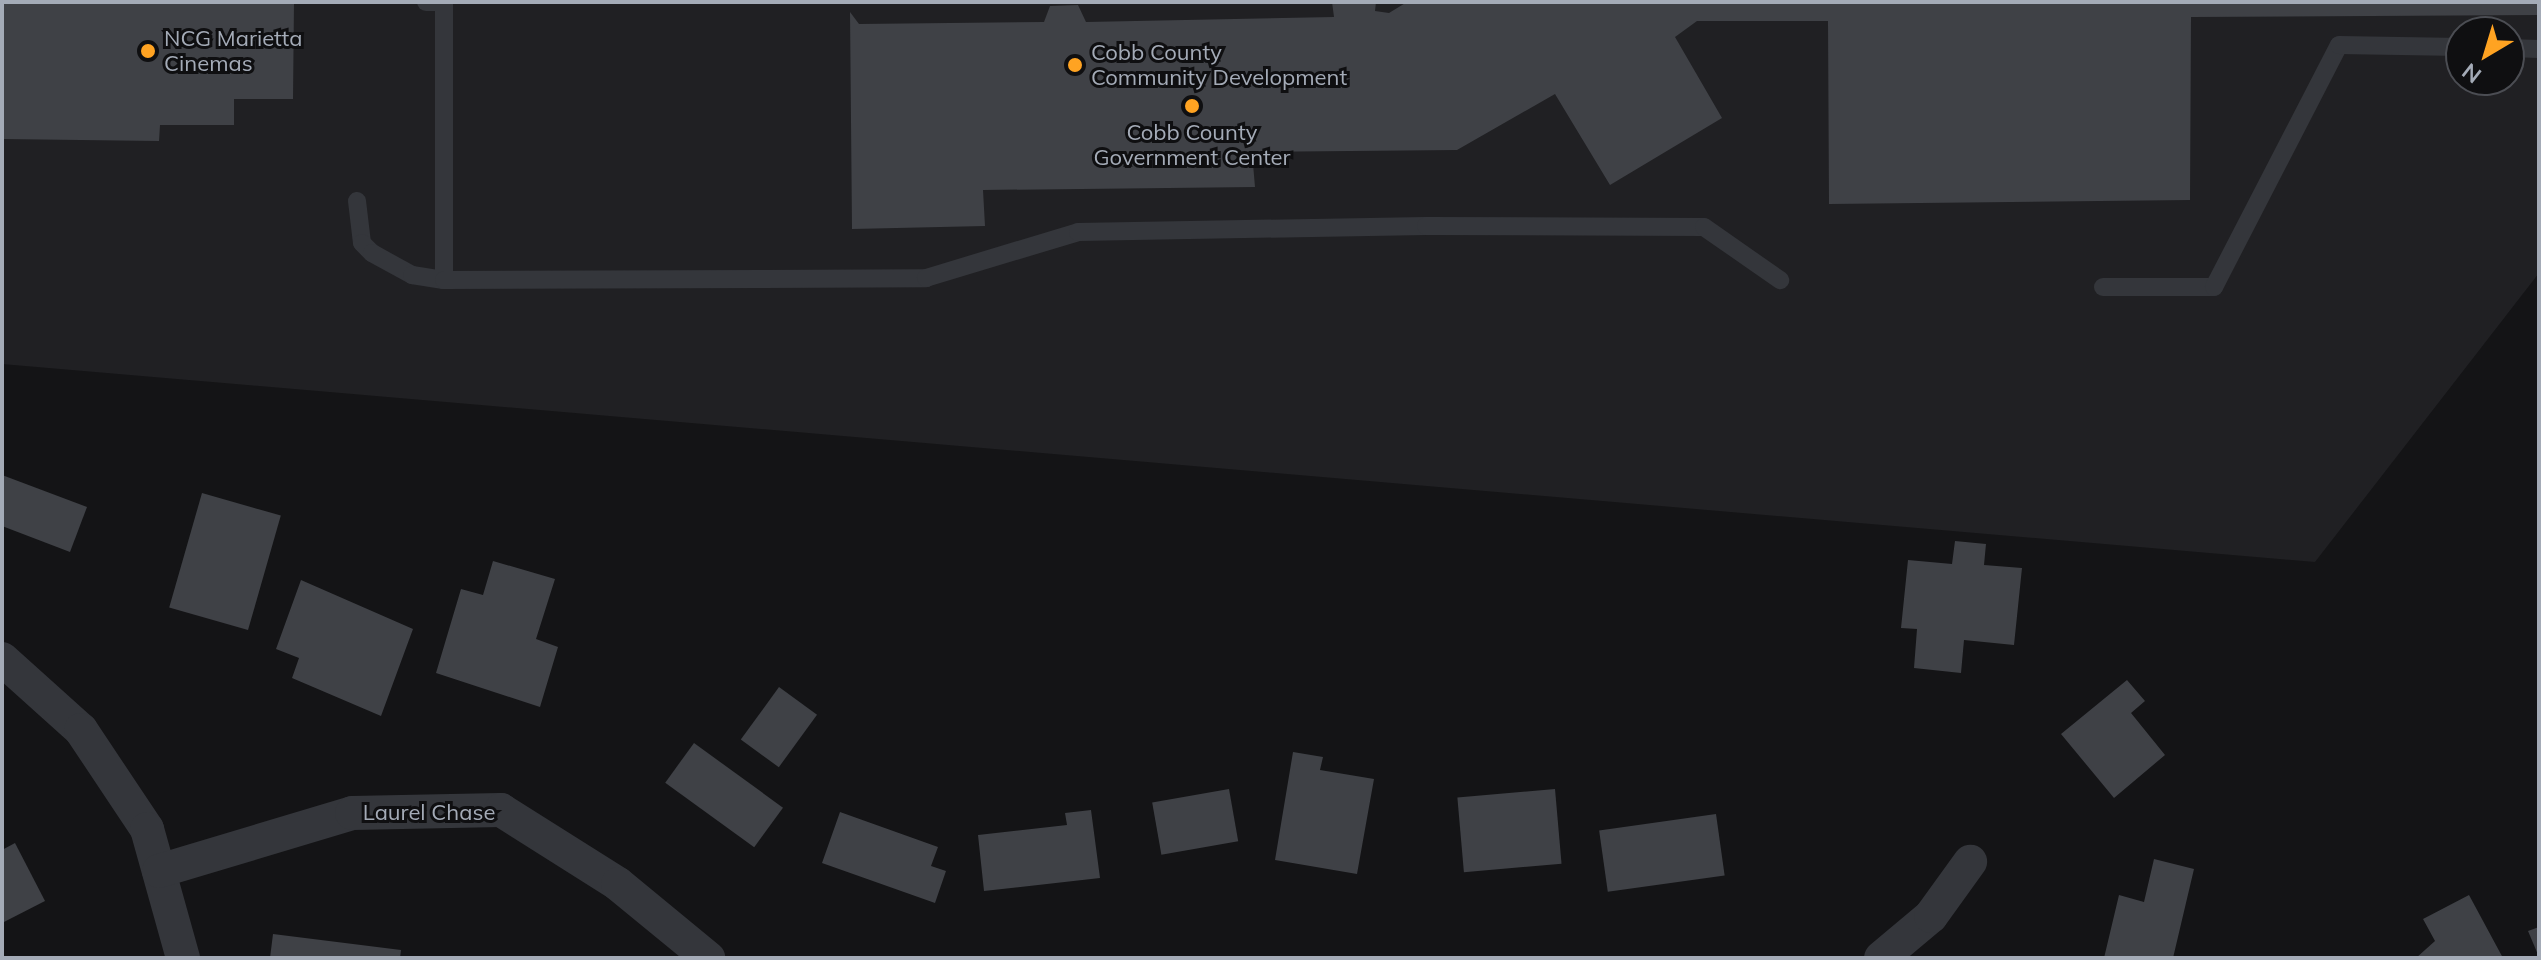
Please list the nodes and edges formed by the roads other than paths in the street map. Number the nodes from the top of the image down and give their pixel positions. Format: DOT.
graph roads {
  1 [pos="426,2"];
  2 [pos="436,2"];
  3 [pos="444,2"];
  4 [pos="2445,47"];
  5 [pos="357,201"];
  6 [pos="444,280"];
  7 [pos="1780,280"];
  8 [pos="2103,287"];
  9 [pos="2,659"];
  10 [pos="1970,862"];
  11 [pos="159,871"];
  12 [pos="183,958"];
  13 [pos="708,958"];
  14 [pos="1881,958"];
  1 -- 2 [label="lane"];
  3 -- 6 [label="lane"];
  4 -- 8 [label="lane"];
  5 -- 6 [label="lane"];
  6 -- 7 [label="lane"];
  9 -- 11 [label="street"];
  10 -- 14 [label="street"];
  11 -- 12 [label="street"];
  11 -- 13 [label="street, Laurel Chase"];
}
